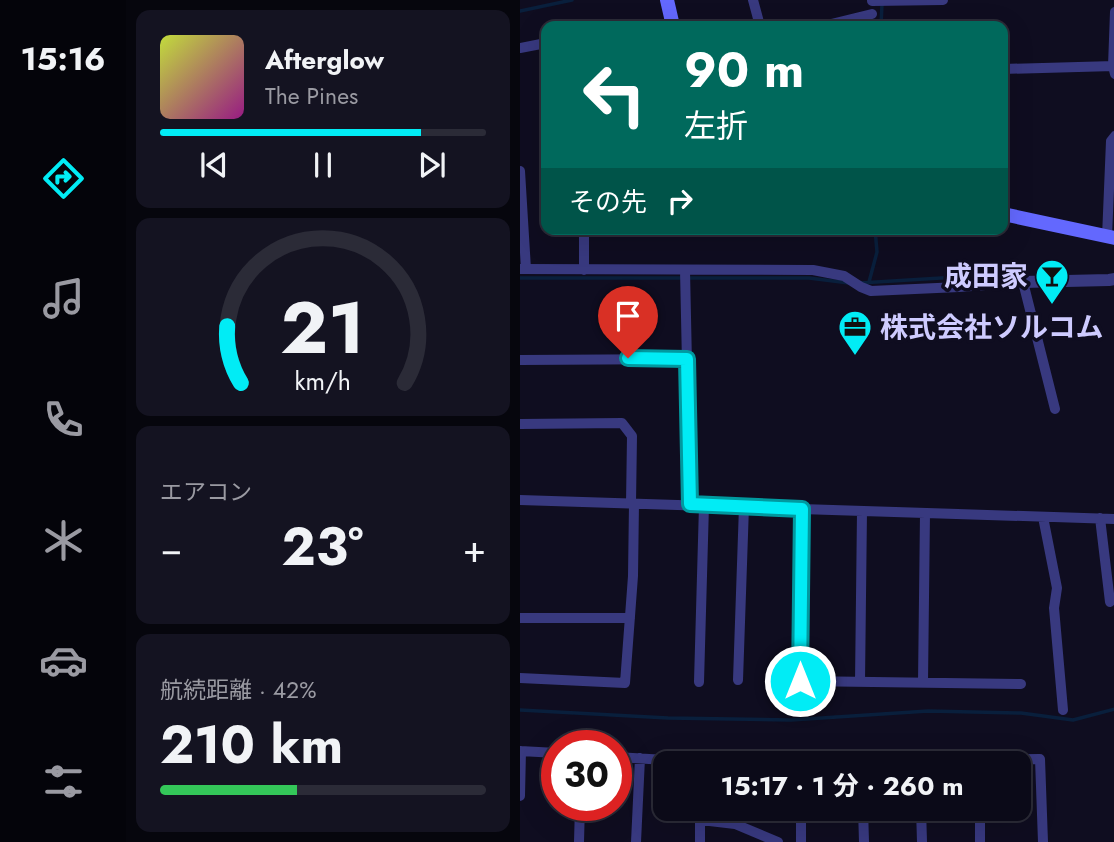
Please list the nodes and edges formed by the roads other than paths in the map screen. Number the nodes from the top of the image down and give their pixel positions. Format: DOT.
graph roads {
  1 [pos="667,0"];
  2 [pos="753,0"];
  3 [pos="943,0"];
  4 [pos="873,1"];
  5 [pos="889,1"];
  6 [pos="1114,12"];
  7 [pos="872,14"];
  8 [pos="672,21"];
  9 [pos="759,21"];
  10 [pos="843,21"];
  11 [pos="871,21"];
  12 [pos="541,44"];
  13 [pos="520,47"];
  14 [pos="1008,69"];
  15 [pos="1114,69"];
  16 [pos="1114,136"];
  17 [pos="520,171"];
  18 [pos="1008,216"];
  19 [pos="584,235"];
  20 [pos="1111,238"];
  21 [pos="523,269"];
  22 [pos="584,270"];
  23 [pos="686,275"];
  24 [pos="1114,279"];
  25 [pos="1023,282"];
  26 [pos="687,359"];
  27 [pos="520,360"];
  28 [pos="1055,408"];
  29 [pos="520,424"];
  30 [pos="520,500"];
  31 [pos="632,503"];
  32 [pos="690,504"];
  33 [pos="704,505"];
  34 [pos="744,506"];
  35 [pos="802,509"];
  36 [pos="862,511"];
  37 [pos="925,513"];
  38 [pos="1043,517"];
  39 [pos="1100,518"];
  40 [pos="1114,519"];
  41 [pos="1110,601"];
  42 [pos="520,618"];
  43 [pos="630,618"];
  44 [pos="520,678"];
  45 [pos="738,680"];
  46 [pos="800,681"];
  47 [pos="699,682"];
  48 [pos="860,682"];
  49 [pos="924,682"];
  50 [pos="1020,684"];
  51 [pos="800,710"];
  52 [pos="1064,710"];
  53 [pos="520,751"];
  54 [pos="541,752"];
  55 [pos="632,758"];
  56 [pos="640,758"];
  57 [pos="653,759"];
  58 [pos="1031,759"];
  59 [pos="520,796"];
  60 [pos="580,821"];
  61 [pos="701,821"];
  62 [pos="710,821"];
  63 [pos="801,821"];
  64 [pos="863,821"];
  65 [pos="921,821"];
  66 [pos="980,821"];
  67 [pos="579,842"];
  68 [pos="637,842"];
  69 [pos="700,842"];
  70 [pos="778,842"];
  71 [pos="801,842"];
  72 [pos="864,842"];
  73 [pos="922,842"];
  74 [pos="980,842"];
  75 [pos="1043,842"];
  1 -- 8 [label="main road"];
  2 -- 9 [label="street"];
  3 -- 5 [label="street"];
  4 -- 5 [label="street"];
  4 -- 7 [label="street"];
  6 -- 15 [label="street"];
  7 -- 10 [label="street"];
  7 -- 11 [label="street"];
  12 -- 13 [label="street"];
  14 -- 15 [label="street"];
  16 -- 20 [label="street"];
  17 -- 21 [label="street"];
  18 -- 20 [label="main road"];
  19 -- 22 [label="street"];
  21 -- 22 [label="street"];
  22 -- 23 [label="street"];
  23 -- 25 [label="street"];
  23 -- 26 [label="street"];
  24 -- 25 [label="street"];
  25 -- 28 [label="street"];
  26 -- 27 [label="street"];
  26 -- 32 [label="street"];
  29 -- 31 [label="street"];
  30 -- 31 [label="street"];
  31 -- 32 [label="street"];
  31 -- 43 [label="street"];
  32 -- 33 [label="street"];
  33 -- 34 [label="street"];
  33 -- 47 [label="street"];
  34 -- 35 [label="street"];
  34 -- 45 [label="street"];
  35 -- 36 [label="street"];
  35 -- 46 [label="street"];
  36 -- 37 [label="street"];
  36 -- 48 [label="street"];
  37 -- 38 [label="street"];
  37 -- 49 [label="street"];
  38 -- 39 [label="street"];
  38 -- 52 [label="street"];
  39 -- 40 [label="street"];
  39 -- 41 [label="street"];
  42 -- 43 [label="street"];
  43 -- 44 [label="street"];
  46 -- 48 [label="street"];
  46 -- 51 [label="street"];
  48 -- 49 [label="street"];
  49 -- 50 [label="street"];
  53 -- 54 [label="street"];
  53 -- 59 [label="street"];
  55 -- 56 [label="street"];
  56 -- 57 [label="street"];
  56 -- 68 [label="street"];
  58 -- 75 [label="street"];
  60 -- 67 [label="street"];
  61 -- 69 [label="street"];
  62 -- 70 [label="street"];
  63 -- 71 [label="street"];
  64 -- 72 [label="street"];
  65 -- 73 [label="street"];
  66 -- 74 [label="street"];
}
